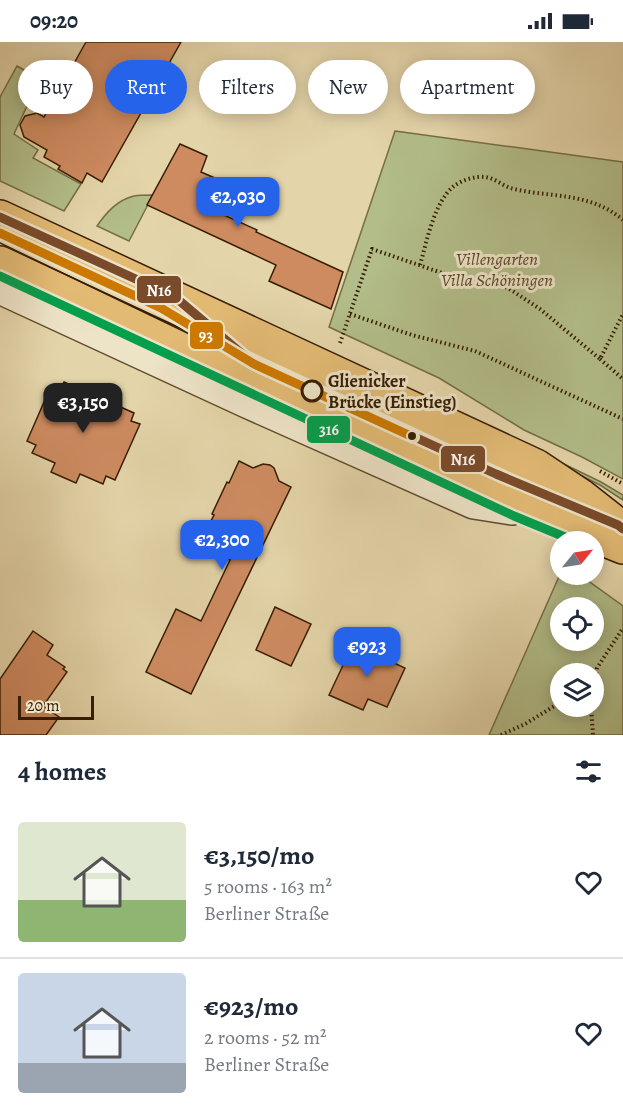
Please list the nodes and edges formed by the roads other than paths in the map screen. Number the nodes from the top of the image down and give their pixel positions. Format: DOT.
graph roads {
  1 [pos="0,217"];
  2 [pos="0,263"];
  3 [pos="0,287"];
  4 [pos="533,511"];
  5 [pos="621,534"];
  1 -- 5 [label="main road"];
  2 -- 4 [label="main road"];
  3 -- 4 [label="lane"];
  4 -- 5 [label="main road"];
}
